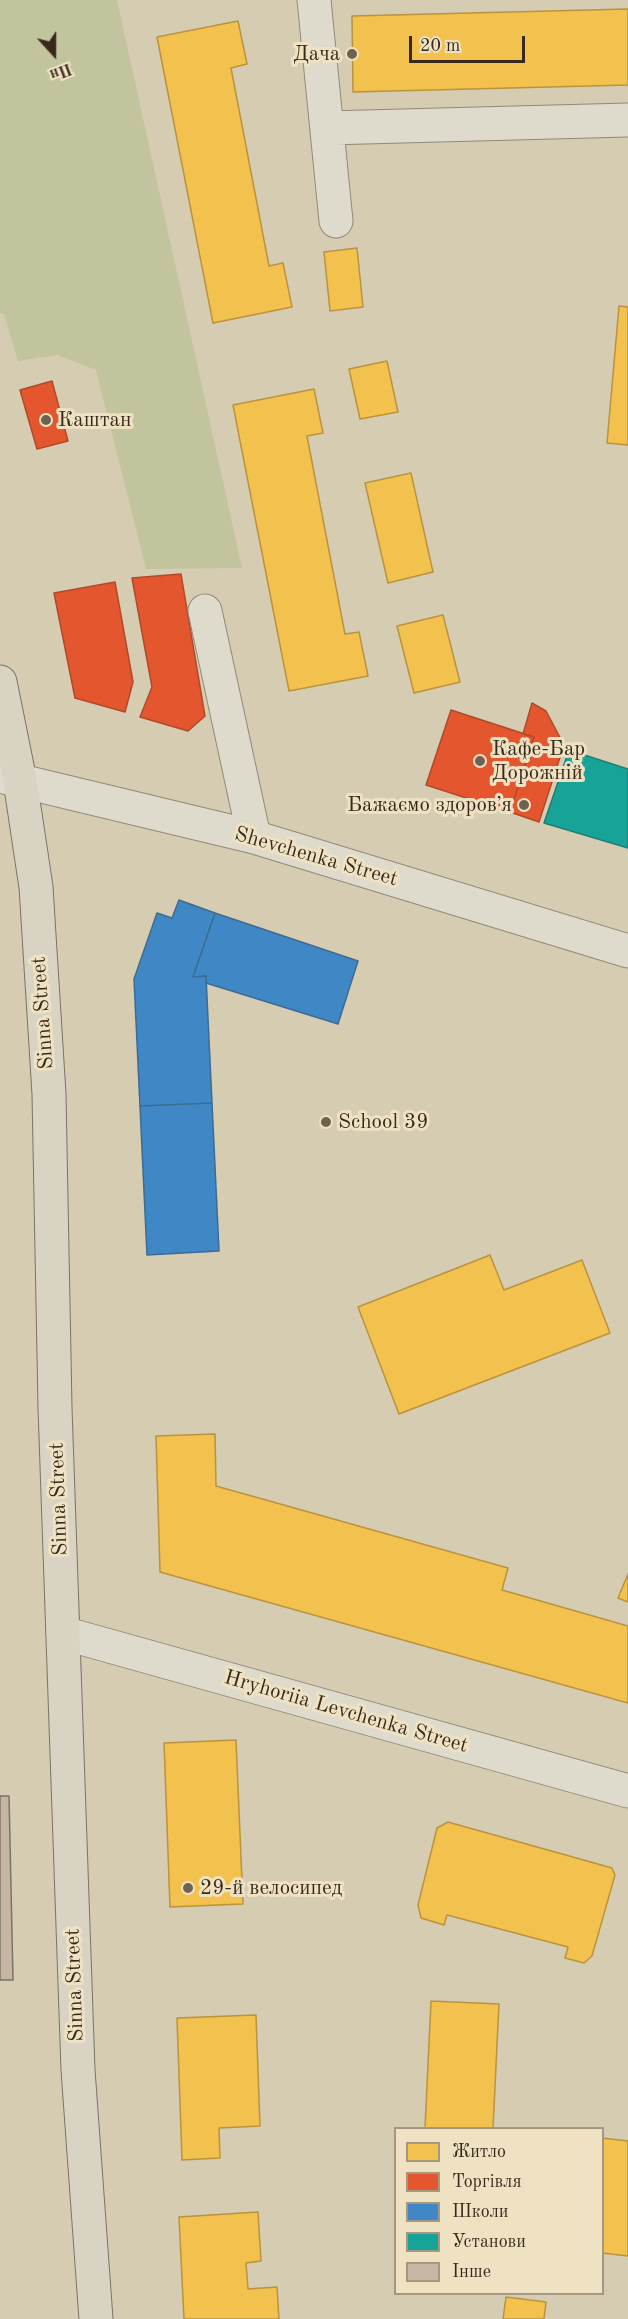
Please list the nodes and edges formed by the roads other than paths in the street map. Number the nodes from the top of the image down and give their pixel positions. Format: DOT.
graph roads {
  1 [pos="314,0"];
  2 [pos="628,120"];
  3 [pos="327,128"];
  4 [pos="336,221"];
  5 [pos="205,610"];
  6 [pos="0,681"];
  7 [pos="10,779"];
  8 [pos="254,837"];
  9 [pos="628,951"];
  10 [pos="63,1633"];
  11 [pos="628,1791"];
  12 [pos="96,2319"];
  1 -- 3 [label="street"];
  2 -- 3 [label="street"];
  3 -- 4 [label="street"];
  5 -- 8 [label="street"];
  6 -- 7 [label="main road, Sinna Street"];
  7 -- 8 [label="street, Shevchenka Street"];
  7 -- 10 [label="main road, Sinna Street"];
  8 -- 9 [label="street, Shevchenka Street"];
  10 -- 11 [label="street, Hryhoriia Levchenka Street"];
  10 -- 12 [label="main road, Sinna Street"];
}
